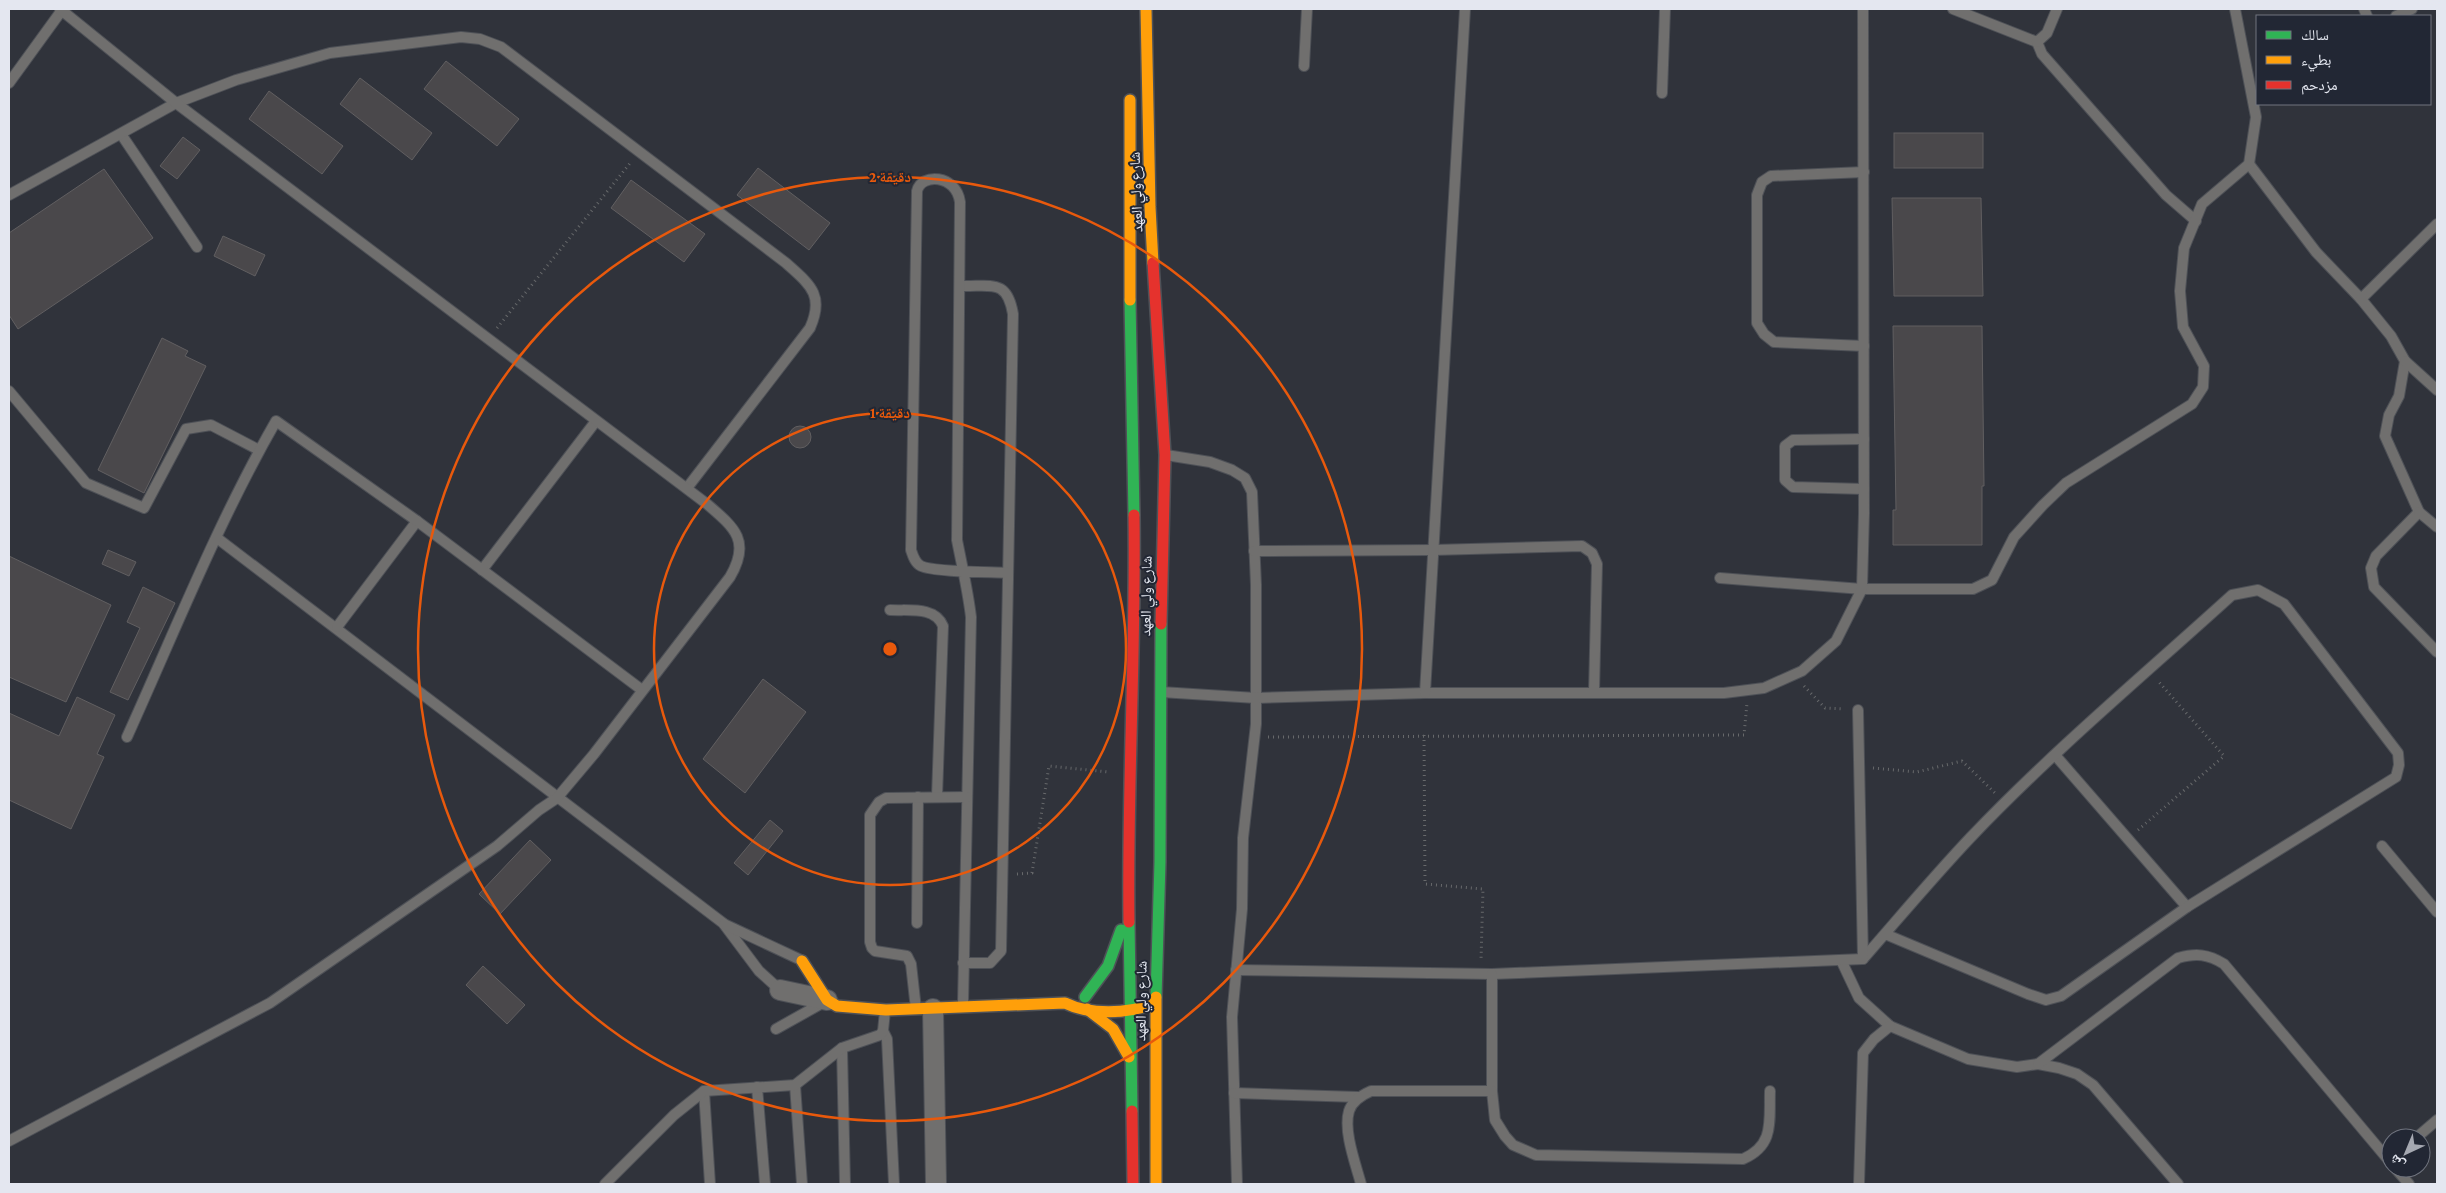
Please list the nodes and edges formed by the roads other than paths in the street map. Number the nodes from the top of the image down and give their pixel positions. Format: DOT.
graph roads {
  1 [pos="1146,9"];
  2 [pos="1307,9"];
  3 [pos="1465,9"];
  4 [pos="1665,9"];
  5 [pos="1864,9"];
  6 [pos="1953,9"];
  7 [pos="2057,9"];
  8 [pos="2235,9"];
  9 [pos="2412,9"];
  10 [pos="61,10"];
  11 [pos="2398,15"];
  12 [pos="2037,42"];
  13 [pos="1304,66"];
  14 [pos="2254,81"];
  15 [pos="9,83"];
  16 [pos="1130,87"];
  17 [pos="1662,93"];
  18 [pos="176,102"];
  19 [pos="121,134"];
  20 [pos="2249,164"];
  21 [pos="1864,172"];
  22 [pos="9,195"];
  23 [pos="2196,221"];
  24 [pos="2437,224"];
  25 [pos="197,247"];
  26 [pos="960,286"];
  27 [pos="2361,299"];
  28 [pos="1864,346"];
  29 [pos="2405,361"];
  30 [pos="2437,390"];
  31 [pos="9,391"];
  32 [pos="596,421"];
  33 [pos="1864,439"];
  34 [pos="259,450"];
  35 [pos="1165,455"];
  36 [pos="687,488"];
  37 [pos="1864,489"];
  38 [pos="2419,512"];
  39 [pos="417,521"];
  40 [pos="2437,527"];
  41 [pos="217,538"];
  42 [pos="1433,550"];
  43 [pos="1254,551"];
  44 [pos="482,570"];
  45 [pos="962,570"];
  46 [pos="1008,574"];
  47 [pos="1720,578"];
  48 [pos="1862,589"];
  49 [pos="890,610"];
  50 [pos="337,627"];
  51 [pos="2437,652"];
  52 [pos="642,690"];
  53 [pos="1145,692"];
  54 [pos="1425,693"];
  55 [pos="1594,693"];
  56 [pos="1256,698"];
  57 [pos="1858,710"];
  58 [pos="127,737"];
  59 [pos="2056,756"];
  60 [pos="918,797"];
  61 [pos="937,797"];
  62 [pos="967,797"];
  63 [pos="557,798"];
  64 [pos="2382,846"];
  65 [pos="1128,902"];
  66 [pos="2187,907"];
  67 [pos="2437,912"];
  68 [pos="723,923"];
  69 [pos="917,923"];
  70 [pos="1885,934"];
  71 [pos="1863,959"];
  72 [pos="1842,960"];
  73 [pos="802,961"];
  74 [pos="963,963"];
  75 [pos="1236,970"];
  76 [pos="1492,974"];
  77 [pos="780,990"];
  78 [pos="827,1000"];
  79 [pos="1065,1003"];
  80 [pos="1086,1003"];
  81 [pos="1143,1006"];
  82 [pos="963,1007"];
  83 [pos="925,1009"];
  84 [pos="886,1010"];
  85 [pos="1890,1026"];
  86 [pos="776,1029"];
  87 [pos="883,1031"];
  88 [pos="842,1048"];
  89 [pos="1131,1061"];
  90 [pos="2038,1064"];
  91 [pos="794,1085"];
  92 [pos="758,1087"];
  93 [pos="1492,1091"];
  94 [pos="1770,1091"];
  95 [pos="704,1092"];
  96 [pos="1234,1093"];
  97 [pos="1358,1097"];
  98 [pos="9,1140"];
  99 [pos="2381,1150"];
  100 [pos="605,1184"];
  101 [pos="710,1184"];
  102 [pos="765,1184"];
  103 [pos="802,1184"];
  104 [pos="844,1184"];
  105 [pos="894,1184"];
  106 [pos="936,1184"];
  107 [pos="1133,1184"];
  108 [pos="1156,1184"];
  109 [pos="1237,1184"];
  110 [pos="1361,1184"];
  111 [pos="1859,1184"];
  112 [pos="2178,1184"];
  1 -- 35 [label="main road, شارع ولي العهد"];
  2 -- 13 [label="lane"];
  3 -- 42 [label="lane"];
  4 -- 17 [label="lane"];
  5 -- 21 [label="lane"];
  6 -- 12 [label="lane"];
  7 -- 12 [label="lane"];
  8 -- 14 [label="lane"];
  9 -- 11 [label="lane"];
  10 -- 15 [label="lane"];
  10 -- 18 [label="lane"];
  12 -- 23 [label="lane"];
  14 -- 20 [label="lane"];
  16 -- 53 [label="main road, شارع ولي العهد"];
  18 -- 19 [label="lane"];
  18 -- 32 [label="lane"];
  18 -- 36 [label="lane"];
  19 -- 22 [label="lane"];
  19 -- 25 [label="lane"];
  20 -- 23 [label="lane"];
  20 -- 27 [label="lane"];
  21 -- 28 [label="lane"];
  21 -- 28 [label="lane"];
  23 -- 48 [label="lane"];
  24 -- 27 [label="lane"];
  26 -- 45 [label="lane"];
  26 -- 45 [label="lane"];
  26 -- 46 [label="lane"];
  27 -- 29 [label="lane"];
  28 -- 33 [label="lane"];
  29 -- 30 [label="lane"];
  29 -- 38 [label="lane"];
  31 -- 34 [label="lane"];
  32 -- 36 [label="lane"];
  32 -- 44 [label="lane"];
  33 -- 37 [label="lane"];
  33 -- 37 [label="lane"];
  34 -- 39 [label="lane"];
  34 -- 41 [label="lane"];
  35 -- 43 [label="lane"];
  35 -- 53 [label="main road, شارع ولي العهد"];
  36 -- 52 [label="lane"];
  37 -- 48 [label="lane"];
  38 -- 40 [label="lane"];
  38 -- 51 [label="lane"];
  39 -- 44 [label="lane"];
  39 -- 50 [label="lane"];
  41 -- 50 [label="lane"];
  41 -- 58 [label="lane"];
  42 -- 43 [label="lane"];
  42 -- 54 [label="lane"];
  42 -- 55 [label="lane"];
  43 -- 56 [label="lane"];
  44 -- 52 [label="lane"];
  45 -- 46 [label="lane"];
  45 -- 62 [label="lane"];
  46 -- 74 [label="lane"];
  47 -- 48 [label="lane"];
  48 -- 55 [label="lane"];
  49 -- 61 [label="lane"];
  50 -- 63 [label="lane"];
  52 -- 63 [label="lane"];
  53 -- 56 [label="lane"];
  53 -- 65 [label="main road, شارع ولي العهد"];
  53 -- 81 [label="main road, شارع ولي العهد"];
  54 -- 55 [label="lane"];
  54 -- 56 [label="lane"];
  56 -- 75 [label="lane"];
  57 -- 71 [label="lane"];
  59 -- 66 [label="lane"];
  59 -- 66 [label="lane"];
  59 -- 70 [label="lane"];
  60 -- 61 [label="lane"];
  60 -- 69 [label="lane"];
  60 -- 83 [label="lane"];
  61 -- 62 [label="lane"];
  62 -- 74 [label="lane"];
  63 -- 68 [label="lane"];
  63 -- 98 [label="lane"];
  64 -- 67 [label="lane"];
  65 -- 80 [label="main road"];
  65 -- 81 [label="main road, شارع ولي العهد"];
  66 -- 70 [label="lane"];
  68 -- 73 [label="lane"];
  68 -- 77 [label="lane"];
  70 -- 71 [label="lane"];
  71 -- 72 [label="lane"];
  72 -- 76 [label="lane"];
  72 -- 85 [label="lane"];
  73 -- 78 [label="main road"];
  74 -- 82 [label="lane"];
  75 -- 76 [label="lane"];
  75 -- 96 [label="lane"];
  76 -- 93 [label="lane"];
  77 -- 78 [label="street"];
  78 -- 84 [label="main road"];
  78 -- 86 [label="lane"];
  79 -- 80 [label="street"];
  79 -- 82 [label="main road"];
  80 -- 81 [label="street"];
  80 -- 89 [label="main road"];
  81 -- 89 [label="main road, شارع ولي العهد"];
  81 -- 108 [label="main road, شارع ولي العهد"];
  82 -- 83 [label="main road"];
  83 -- 84 [label="main road"];
  83 -- 106 [label="street"];
  84 -- 87 [label="lane"];
  85 -- 90 [label="lane"];
  85 -- 111 [label="lane"];
  87 -- 88 [label="lane"];
  87 -- 105 [label="lane"];
  88 -- 91 [label="lane"];
  88 -- 104 [label="lane"];
  89 -- 107 [label="main road, شارع ولي العهد"];
  90 -- 99 [label="lane"];
  90 -- 112 [label="lane"];
  91 -- 92 [label="lane"];
  91 -- 103 [label="lane"];
  92 -- 95 [label="lane"];
  92 -- 102 [label="lane"];
  93 -- 94 [label="lane"];
  93 -- 97 [label="lane"];
  95 -- 100 [label="lane"];
  95 -- 101 [label="lane"];
  96 -- 97 [label="lane"];
  96 -- 109 [label="lane"];
  97 -- 110 [label="lane"];
}
